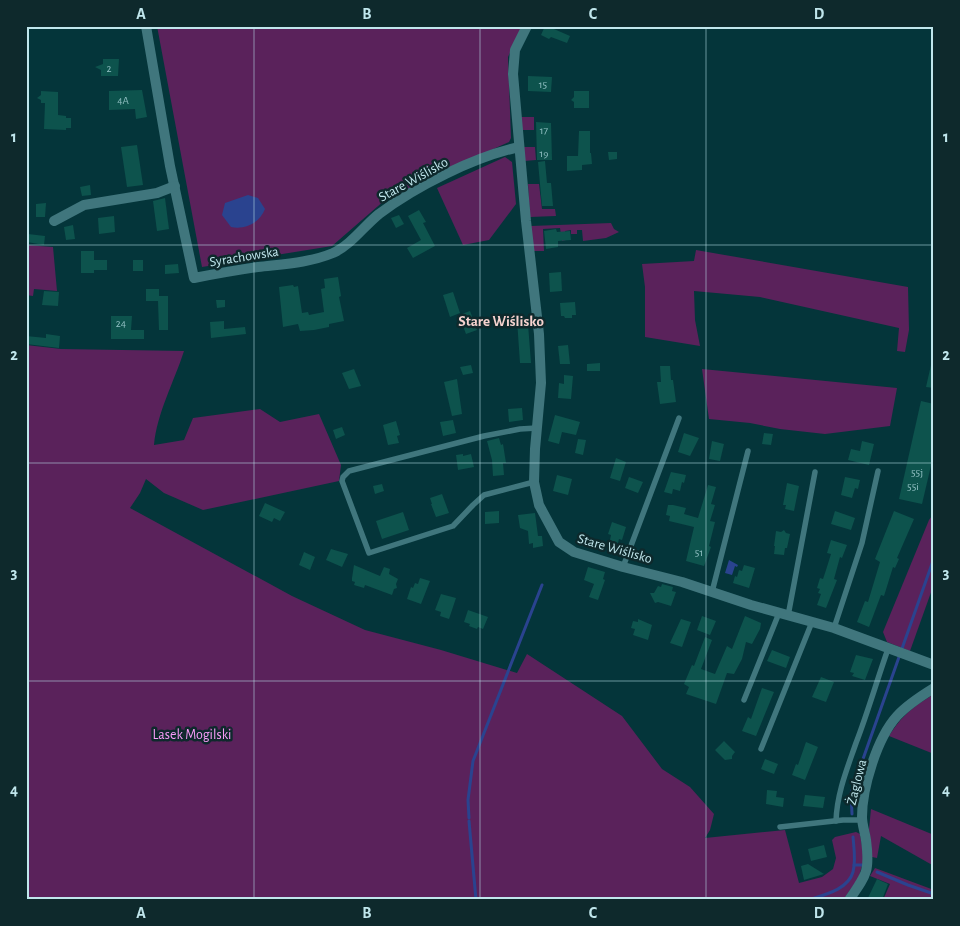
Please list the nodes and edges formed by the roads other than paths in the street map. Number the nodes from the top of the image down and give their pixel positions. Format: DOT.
graph roads {
  1 [pos="146,26"];
  2 [pos="527,26"];
  3 [pos="519,147"];
  4 [pos="175,186"];
  5 [pos="54,221"];
  6 [pos="302,262"];
  7 [pos="679,418"];
  8 [pos="537,428"];
  9 [pos="748,451"];
  10 [pos="878,471"];
  11 [pos="815,472"];
  12 [pos="534,482"];
  13 [pos="623,567"];
  14 [pos="712,592"];
  15 [pos="784,614"];
  16 [pos="812,622"];
  17 [pos="834,628"];
  18 [pos="890,649"];
  19 [pos="934,665"];
  20 [pos="934,688"];
  21 [pos="744,700"];
  22 [pos="761,749"];
  23 [pos="836,820"];
  24 [pos="862,820"];
  25 [pos="780,827"];
  26 [pos="849,900"];
  1 -- 4 [label="street, Syrachowska"];
  2 -- 3 [label="street, Stare Wiślisko"];
  3 -- 6 [label="street, Stare Wiślisko"];
  3 -- 8 [label="street, Stare Wiślisko"];
  4 -- 5 [label="street"];
  4 -- 6 [label="street, Syrachowska"];
  7 -- 13 [label="lane"];
  8 -- 12 [label="street, Stare Wiślisko"];
  8 -- 12 [label="lane"];
  9 -- 14 [label="lane"];
  10 -- 17 [label="lane"];
  11 -- 15 [label="lane"];
  12 -- 13 [label="street, Stare Wiślisko"];
  13 -- 14 [label="street, Stare Wiślisko"];
  14 -- 15 [label="street, Stare Wiślisko"];
  15 -- 16 [label="street, Stare Wiślisko"];
  15 -- 21 [label="lane"];
  16 -- 17 [label="street, Stare Wiślisko"];
  16 -- 22 [label="lane"];
  17 -- 18 [label="street, Stare Wiślisko"];
  18 -- 19 [label="street, Stare Wiślisko"];
  18 -- 23 [label="lane"];
  20 -- 24 [label="street, Żaglowa"];
  23 -- 24 [label="lane"];
  23 -- 25 [label="lane"];
  24 -- 26 [label="street, Żaglowa"];
}
